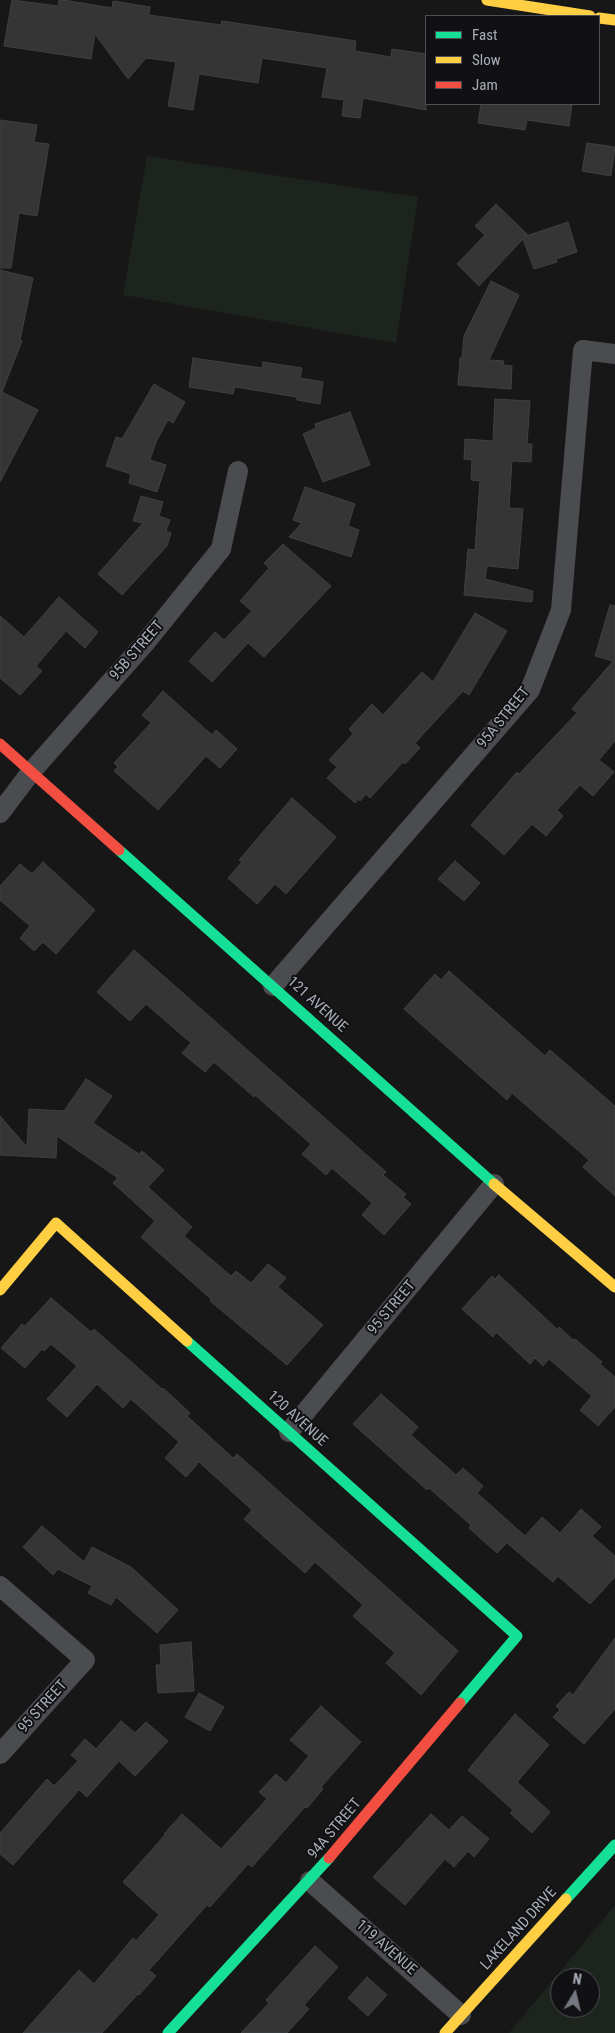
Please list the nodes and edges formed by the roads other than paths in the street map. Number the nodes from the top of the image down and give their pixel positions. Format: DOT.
graph roads {
  1 [pos="487,0"];
  2 [pos="584,15"];
  3 [pos="600,18"];
  4 [pos="615,20"];
  5 [pos="615,354"];
  6 [pos="238,471"];
  7 [pos="0,744"];
  8 [pos="30,772"];
  9 [pos="0,812"];
  10 [pos="273,986"];
  11 [pos="494,1184"];
  12 [pos="615,1286"];
  13 [pos="0,1290"];
  14 [pos="289,1432"];
  15 [pos="0,1586"];
  16 [pos="517,1636"];
  17 [pos="0,1754"];
  18 [pos="615,1845"];
  19 [pos="310,1881"];
  20 [pos="461,2015"];
  21 [pos="168,2033"];
  22 [pos="445,2033"];
  1 -- 2 [label="street"];
  3 -- 4 [label="street"];
  5 -- 10 [label="street, 95A STREET"];
  6 -- 8 [label="street, 95B STREET"];
  7 -- 8 [label="street, 121 AVENUE"];
  8 -- 9 [label="street, 95B STREET"];
  8 -- 10 [label="street, 121 AVENUE"];
  10 -- 11 [label="street, 121 AVENUE"];
  11 -- 12 [label="street, 121 AVENUE"];
  11 -- 14 [label="street, 95 STREET"];
  13 -- 14 [label="street, 120 AVENUE"];
  14 -- 16 [label="street, 120 AVENUE"];
  15 -- 17 [label="street, 95 STREET"];
  16 -- 19 [label="street, 94A STREET"];
  18 -- 20 [label="street, LAKELAND DRIVE"];
  19 -- 20 [label="street, 119 AVENUE"];
  19 -- 21 [label="street, 94A STREET"];
  20 -- 22 [label="street, LAKELAND DRIVE"];
}
